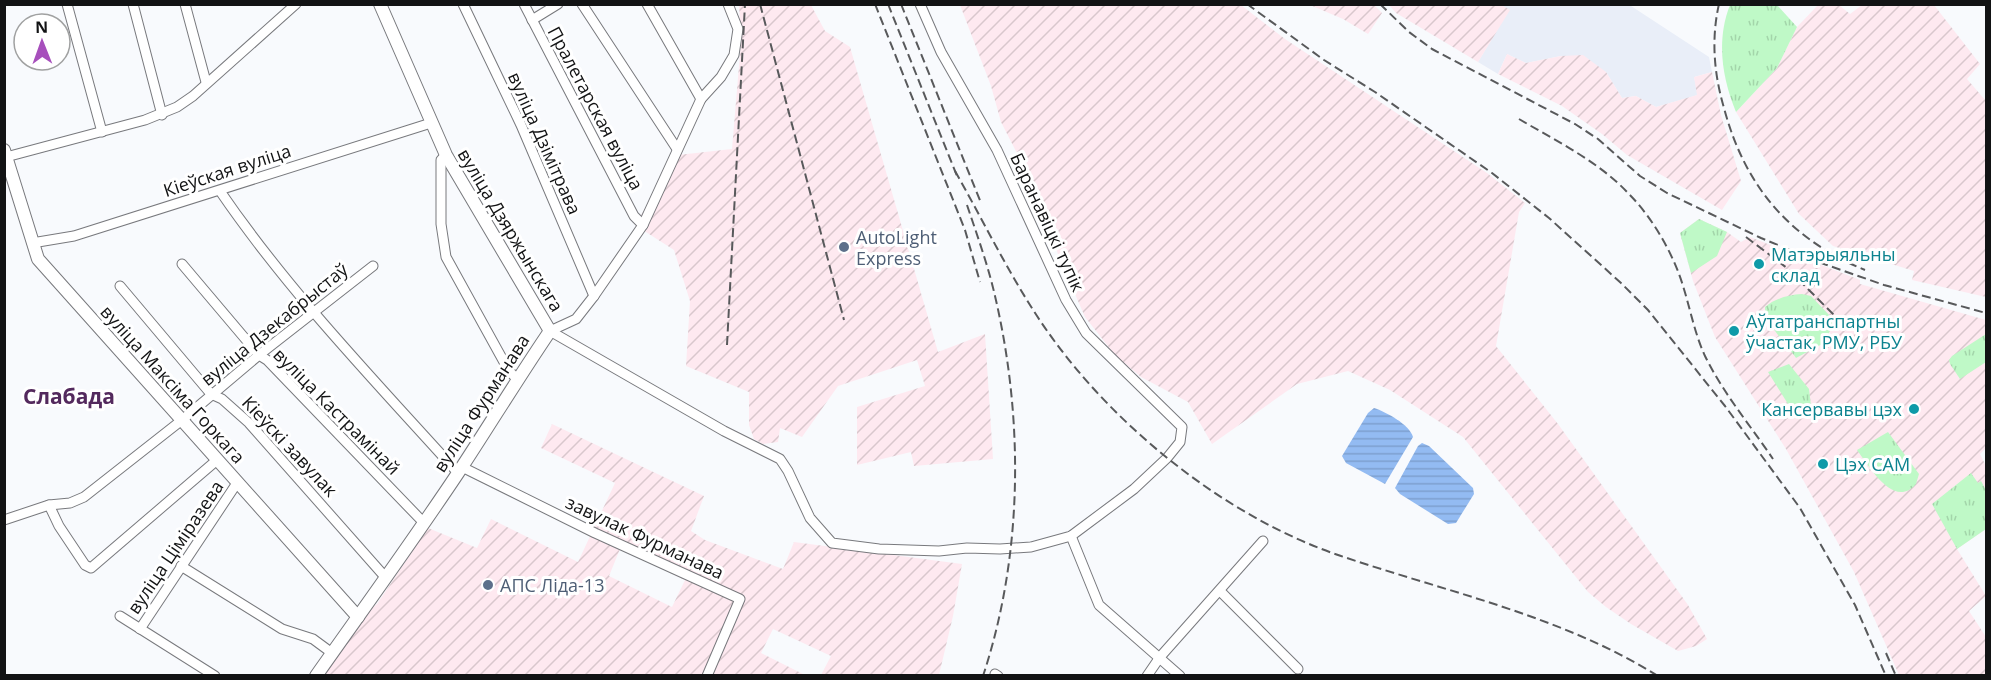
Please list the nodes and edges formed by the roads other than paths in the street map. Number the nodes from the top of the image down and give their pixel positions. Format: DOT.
graph roads {
  1 [pos="67,4"];
  2 [pos="133,4"];
  3 [pos="185,4"];
  4 [pos="296,4"];
  5 [pos="380,4"];
  6 [pos="463,4"];
  7 [pos="524,4"];
  8 [pos="558,4"];
  9 [pos="582,4"];
  10 [pos="647,4"];
  11 [pos="728,4"];
  12 [pos="920,4"];
  13 [pos="532,20"];
  14 [pos="206,82"];
  15 [pos="701,99"];
  16 [pos="162,115"];
  17 [pos="431,123"];
  18 [pos="102,132"];
  19 [pos="677,149"];
  20 [pos="5,153"];
  21 [pos="446,155"];
  22 [pos="220,191"];
  23 [pos="643,225"];
  24 [pos="32,243"];
  25 [pos="182,264"];
  26 [pos="373,266"];
  27 [pos="120,286"];
  28 [pos="594,296"];
  29 [pos="315,312"];
  30 [pos="550,331"];
  31 [pos="259,355"];
  32 [pos="517,378"];
  33 [pos="211,394"];
  34 [pos="182,420"];
  35 [pos="217,460"];
  36 [pos="460,470"];
  37 [pos="237,483"];
  38 [pos="49,505"];
  39 [pos="4,520"];
  40 [pos="424,523"];
  41 [pos="1071,536"];
  42 [pos="1263,541"];
  43 [pos="181,566"];
  44 [pos="386,578"];
  45 [pos="1220,591"];
  46 [pos="120,616"];
  47 [pos="358,617"];
  48 [pos="140,628"];
  49 [pos="332,653"];
  50 [pos="1160,657"];
  51 [pos="1298,669"];
  52 [pos="215,675"];
  53 [pos="316,675"];
  54 [pos="706,675"];
  55 [pos="1147,675"];
  56 [pos="1180,675"];
  1 -- 18 [label="street"];
  2 -- 16 [label="street"];
  3 -- 14 [label="street"];
  4 -- 14 [label="street"];
  5 -- 17 [label="street, вуліца Дзяржынскага"];
  6 -- 28 [label="street, вуліца Дзімітрава"];
  7 -- 13 [label="street, Пралетарская вуліца"];
  8 -- 13 [label="street"];
  9 -- 19 [label="street"];
  10 -- 15 [label="street"];
  11 -- 15 [label="street, вуліца Фурманава"];
  12 -- 41 [label="street, Баранавіцкі тупік"];
  13 -- 23 [label="street, Пралетарская вуліца"];
  14 -- 16 [label="street"];
  15 -- 19 [label="street, вуліца Фурманава"];
  16 -- 18 [label="street"];
  17 -- 21 [label="street, вуліца Дзяржынскага"];
  17 -- 22 [label="street, Кіеўская вуліца"];
  18 -- 20 [label="street"];
  19 -- 23 [label="street, вуліца Фурманава"];
  20 -- 24 [label="street, вуліца Максіма Горкага"];
  21 -- 30 [label="street, вуліца Дзяржынскага"];
  21 -- 32 [label="street"];
  22 -- 24 [label="street, Кіеўская вуліца"];
  22 -- 29 [label="street"];
  23 -- 28 [label="street, вуліца Фурманава"];
  24 -- 34 [label="street, вуліца Максіма Горкага"];
  25 -- 31 [label="street, вуліца Кастрамінай"];
  26 -- 29 [label="street, вуліца Дзекабрыстаў"];
  27 -- 33 [label="street, Кіеўскі завулак"];
  28 -- 30 [label="street, вуліца Фурманава"];
  29 -- 31 [label="street, вуліца Дзекабрыстаў"];
  29 -- 36 [label="street"];
  30 -- 32 [label="street, вуліца Фурманава"];
  30 -- 41 [label="street, вуліца Дзяржынскага"];
  31 -- 33 [label="street, вуліца Дзекабрыстаў"];
  31 -- 40 [label="street, вуліца Кастрамінай"];
  32 -- 36 [label="street, вуліца Фурманава"];
  33 -- 34 [label="street, вуліца Дзекабрыстаў"];
  33 -- 44 [label="street, Кіеўскі завулак"];
  34 -- 35 [label="street, вуліца Максіма Горкага"];
  34 -- 38 [label="street, вуліца Дзекабрыстаў"];
  35 -- 37 [label="street, вуліца Максіма Горкага"];
  35 -- 38 [label="street"];
  36 -- 40 [label="street, вуліца Фурманава"];
  36 -- 54 [label="street, завулак Фурманава"];
  37 -- 43 [label="street, вуліца Ціміразева"];
  37 -- 47 [label="street, вуліца Максіма Горкага"];
  38 -- 39 [label="street, вуліца Дзекабрыстаў"];
  40 -- 44 [label="street, вуліца Фурманава"];
  41 -- 50 [label="street"];
  42 -- 45 [label="street"];
  43 -- 48 [label="street, вуліца Ціміразева"];
  43 -- 49 [label="street"];
  44 -- 47 [label="street, вуліца Фурманава"];
  45 -- 50 [label="street"];
  45 -- 51 [label="street"];
  46 -- 48 [label="street"];
  47 -- 49 [label="street, вуліца Фурманава"];
  48 -- 52 [label="street"];
  49 -- 53 [label="street, вуліца Фурманава"];
  50 -- 55 [label="street"];
  50 -- 56 [label="street"];
}
